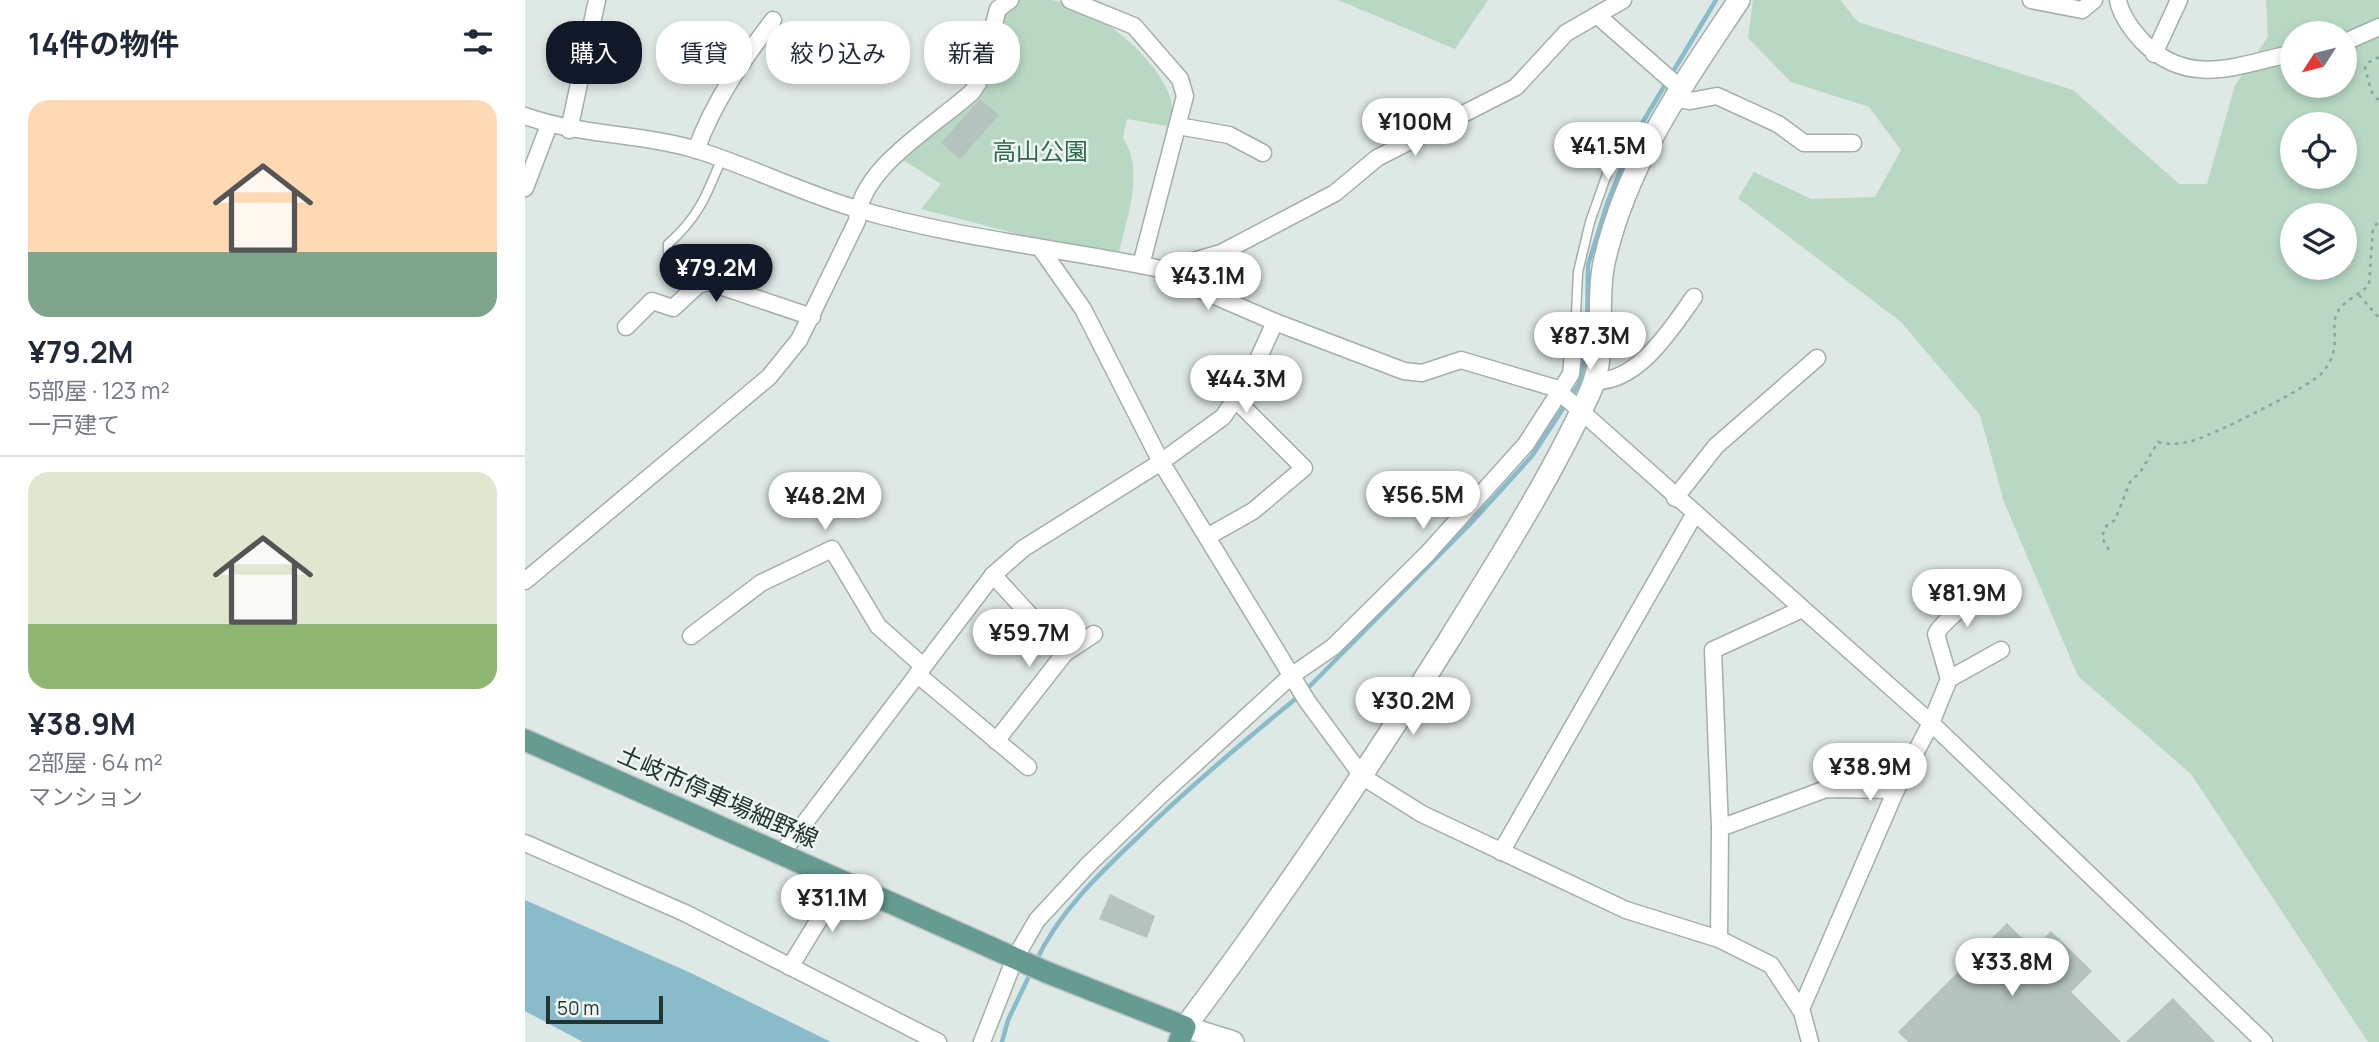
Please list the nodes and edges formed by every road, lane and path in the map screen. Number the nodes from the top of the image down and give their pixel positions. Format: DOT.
graph roads {
  1 [pos="597,0"];
  2 [pos="1010,0"];
  3 [pos="1070,0"];
  4 [pos="1623,0"];
  5 [pos="1739,0"];
  6 [pos="2031,0"];
  7 [pos="2094,0"];
  8 [pos="2118,0"];
  9 [pos="2179,0"];
  10 [pos="1598,16"];
  11 [pos="773,20"];
  12 [pos="2379,27"];
  13 [pos="2357,37"];
  14 [pos="2154,54"];
  15 [pos="2280,56"];
  16 [pos="2379,57"];
  17 [pos="1676,90"];
  18 [pos="2379,101"];
  19 [pos="525,116"];
  20 [pos="549,125"];
  21 [pos="1178,126"];
  22 [pos="569,130"];
  23 [pos="1853,143"];
  24 [pos="696,150"];
  25 [pos="1263,153"];
  26 [pos="721,160"];
  27 [pos="1608,171"];
  28 [pos="525,188"];
  29 [pos="857,209"];
  30 [pos="2379,222"];
  31 [pos="1041,249"];
  32 [pos="1141,265"];
  33 [pos="1171,271"];
  34 [pos="1578,272"];
  35 [pos="1601,282"];
  36 [pos="698,285"];
  37 [pos="2360,295"];
  38 [pos="1694,297"];
  39 [pos="812,317"];
  40 [pos="2379,318"];
  41 [pos="1275,322"];
  42 [pos="626,327"];
  43 [pos="1574,334"];
  44 [pos="1817,358"];
  45 [pos="1594,381"];
  46 [pos="1235,399"];
  47 [pos="1569,400"];
  48 [pos="1161,462"];
  49 [pos="1675,498"];
  50 [pos="1694,514"];
  51 [pos="1207,537"];
  52 [pos="2109,550"];
  53 [pos="993,575"];
  54 [pos="525,581"];
  55 [pos="1968,585"];
  56 [pos="1800,610"];
  57 [pos="1094,634"];
  58 [pos="691,636"];
  59 [pos="2001,650"];
  60 [pos="1065,653"];
  61 [pos="920,670"];
  62 [pos="1949,679"];
  63 [pos="1294,680"];
  64 [pos="1931,723"];
  65 [pos="525,740"];
  66 [pos="996,741"];
  67 [pos="1028,767"];
  68 [pos="1363,777"];
  69 [pos="1896,790"];
  70 [pos="1720,828"];
  71 [pos="525,843"];
  72 [pos="1501,852"];
  73 [pos="781,854"];
  74 [pos="842,882"];
  75 [pos="1719,939"];
  76 [pos="1019,960"];
  77 [pos="790,967"];
  78 [pos="1801,1009"];
  79 [pos="1182,1035"];
  80 [pos="937,1042"];
  81 [pos="982,1042"];
  82 [pos="1233,1042"];
  83 [pos="1810,1042"];
  84 [pos="2264,1042"];
  1 -- 22 [label="street"];
  2 -- 29 [label="street"];
  3 -- 21 [label="street"];
  4 -- 10 [label="street"];
  5 -- 17 [label="street"];
  6 -- 7 [label="street"];
  8 -- 14 [label="street"];
  9 -- 14 [label="street"];
  10 -- 17 [label="street"];
  10 -- 33 [label="street"];
  11 -- 24 [label="street"];
  12 -- 13 [label="street"];
  14 -- 15 [label="street"];
  16 -- 18 [label="path"];
  17 -- 23 [label="street"];
  17 -- 35 [label="street"];
  19 -- 20 [label="street"];
  20 -- 22 [label="street"];
  20 -- 28 [label="street"];
  21 -- 25 [label="street"];
  21 -- 32 [label="street"];
  22 -- 24 [label="street"];
  24 -- 26 [label="street"];
  26 -- 29 [label="street"];
  26 -- 36 [label="lane"];
  27 -- 34 [label="lane"];
  29 -- 31 [label="street"];
  29 -- 39 [label="street"];
  30 -- 37 [label="path"];
  31 -- 32 [label="street"];
  31 -- 48 [label="street"];
  32 -- 33 [label="street"];
  33 -- 41 [label="street"];
  34 -- 35 [label="lane"];
  34 -- 43 [label="lane"];
  35 -- 45 [label="street"];
  36 -- 39 [label="street"];
  36 -- 42 [label="street"];
  37 -- 40 [label="path"];
  37 -- 52 [label="path"];
  38 -- 45 [label="street"];
  39 -- 54 [label="street"];
  41 -- 46 [label="street"];
  41 -- 47 [label="street"];
  43 -- 47 [label="street"];
  44 -- 49 [label="street"];
  45 -- 47 [label="street"];
  46 -- 48 [label="street"];
  46 -- 51 [label="street"];
  47 -- 49 [label="street"];
  47 -- 63 [label="street"];
  47 -- 68 [label="street"];
  48 -- 51 [label="street"];
  48 -- 53 [label="street"];
  49 -- 50 [label="street"];
  50 -- 56 [label="street"];
  50 -- 72 [label="street"];
  51 -- 63 [label="street"];
  53 -- 60 [label="street"];
  53 -- 61 [label="street"];
  55 -- 62 [label="street"];
  56 -- 64 [label="street"];
  56 -- 70 [label="street"];
  57 -- 60 [label="street"];
  58 -- 61 [label="street"];
  59 -- 62 [label="street"];
  60 -- 66 [label="street"];
  61 -- 66 [label="street"];
  61 -- 73 [label="street"];
  62 -- 64 [label="street"];
  63 -- 68 [label="street"];
  63 -- 76 [label="street"];
  64 -- 69 [label="street"];
  64 -- 84 [label="street"];
  65 -- 73 [label="main road, 土岐市停車場細野線"];
  66 -- 67 [label="street"];
  68 -- 72 [label="street"];
  68 -- 79 [label="street"];
  69 -- 70 [label="street"];
  69 -- 78 [label="street"];
  70 -- 75 [label="street"];
  71 -- 77 [label="street"];
  72 -- 75 [label="street"];
  73 -- 74 [label="main road, 土岐市停車場細野線"];
  74 -- 76 [label="main road, 土岐市停車場細野線"];
  74 -- 77 [label="street"];
  75 -- 78 [label="street"];
  76 -- 79 [label="main road, 土岐市停車場細野線"];
  76 -- 81 [label="street"];
  77 -- 80 [label="street"];
  78 -- 83 [label="street"];
  79 -- 82 [label="street"];
}
